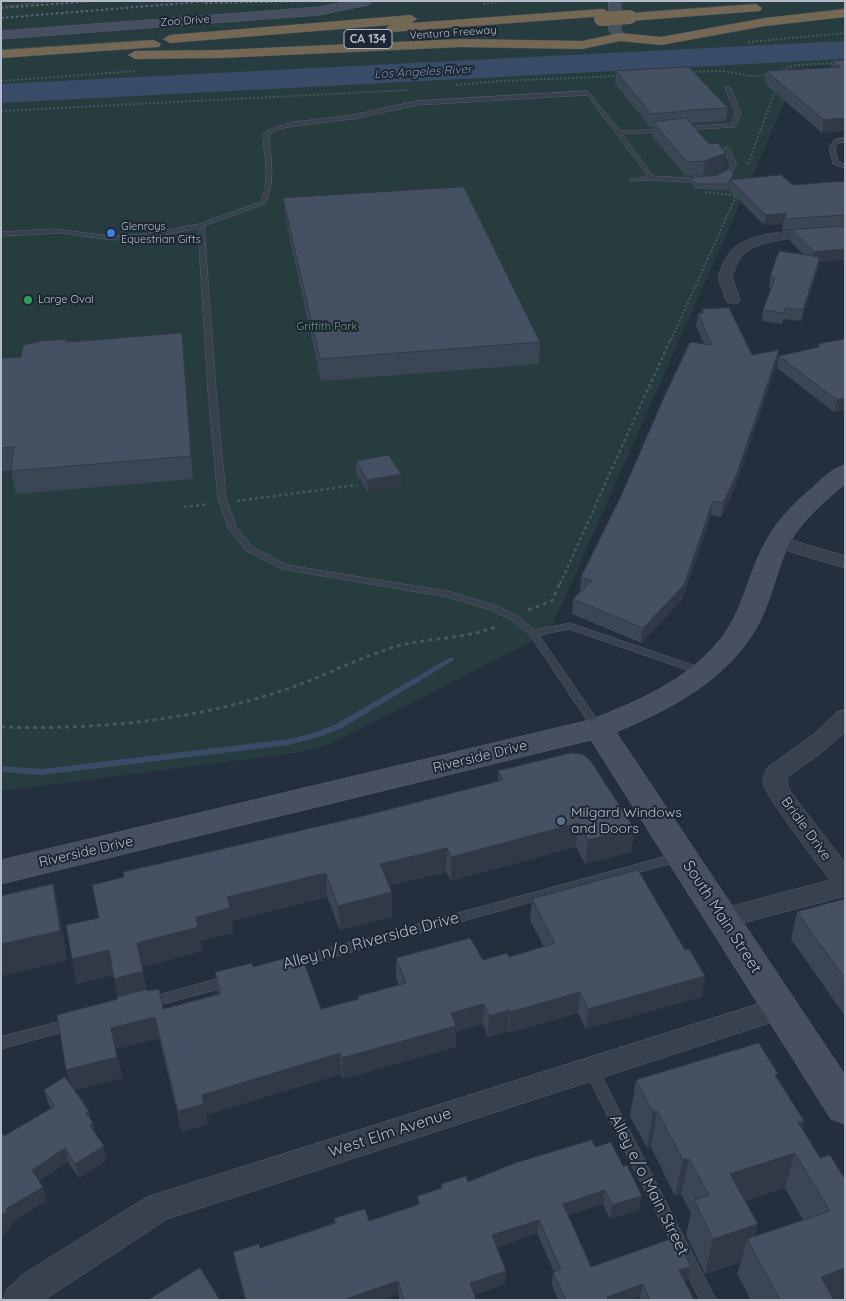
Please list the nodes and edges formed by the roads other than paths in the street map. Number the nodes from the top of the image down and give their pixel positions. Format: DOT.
graph roads {
  1 [pos="368,1"];
  2 [pos="615,1"];
  3 [pos="767,5"];
  4 [pos="845,5"];
  5 [pos="526,6"];
  6 [pos="795,6"];
  7 [pos="845,13"];
  8 [pos="630,16"];
  9 [pos="602,18"];
  10 [pos="464,22"];
  11 [pos="1,35"];
  12 [pos="620,37"];
  13 [pos="103,47"];
  14 [pos="135,55"];
  15 [pos="1,59"];
  16 [pos="728,88"];
  17 [pos="618,133"];
  18 [pos="845,140"];
  19 [pos="727,149"];
  20 [pos="845,166"];
  21 [pos="650,178"];
  22 [pos="632,180"];
  23 [pos="201,224"];
  24 [pos="845,231"];
  25 [pos="1,234"];
  26 [pos="733,300"];
  27 [pos="845,472"];
  28 [pos="778,542"];
  29 [pos="845,562"];
  30 [pos="533,633"];
  31 [pos="704,672"];
  32 [pos="841,727"];
  33 [pos="598,728"];
  34 [pos="682,856"];
  35 [pos="1,872"];
  36 [pos="845,882"];
  37 [pos="845,886"];
  38 [pos="723,918"];
  39 [pos="279,967"];
  40 [pos="241,977"];
  41 [pos="136,1006"];
  42 [pos="781,1008"];
  43 [pos="88,1019"];
  44 [pos="1,1043"];
  45 [pos="591,1069"];
  46 [pos="845,1106"];
  47 [pos="19,1300"];
  48 [pos="708,1300"];
  1 -- 11 [label="main road, Zoo Drive"];
  2 -- 12 [label="main road"];
  3 -- 8 [label="highway"];
  4 -- 6 [label="highway"];
  4 -- 8 [label="highway, Ventura Freeway / CA 134"];
  5 -- 13 [label="highway"];
  7 -- 12 [label="highway"];
  8 -- 9 [label="highway, Ventura Freeway / CA 134, bridge"];
  9 -- 10 [label="highway, Ventura Freeway / CA 134"];
  9 -- 14 [label="highway, Ventura Freeway / CA 134"];
  9 -- 15 [label="highway"];
  10 -- 13 [label="highway, Ventura Freeway / CA 134"];
  10 -- 15 [label="highway"];
  12 -- 14 [label="highway"];
  13 -- 15 [label="highway, Ventura Freeway / CA 134"];
  14 -- 15 [label="highway, Ventura Freeway / CA 134"];
  16 -- 17 [label="lane"];
  17 -- 21 [label="lane"];
  17 -- 23 [label="lane"];
  18 -- 20 [label="lane"];
  19 -- 21 [label="lane"];
  21 -- 22 [label="lane"];
  23 -- 25 [label="lane"];
  23 -- 30 [label="lane"];
  24 -- 26 [label="street"];
  27 -- 28 [label="main road, Riverside Drive"];
  28 -- 29 [label="street"];
  28 -- 31 [label="main road, Riverside Drive"];
  30 -- 31 [label="lane"];
  30 -- 33 [label="lane"];
  31 -- 33 [label="main road, Riverside Drive"];
  32 -- 36 [label="street, Bridle Drive"];
  33 -- 34 [label="main road, South Main Street"];
  33 -- 35 [label="main road, Riverside Drive"];
  34 -- 38 [label="main road, South Main Street"];
  34 -- 39 [label="lane, Alley n/o Riverside Drive"];
  37 -- 38 [label="street"];
  38 -- 42 [label="main road, South Main Street"];
  40 -- 41 [label="lane"];
  42 -- 45 [label="street, West Elm Avenue"];
  42 -- 46 [label="main road, South Main Street"];
  43 -- 44 [label="lane"];
  45 -- 47 [label="street, West Elm Avenue"];
  45 -- 48 [label="lane, Alley e/o Main Street"];
}
